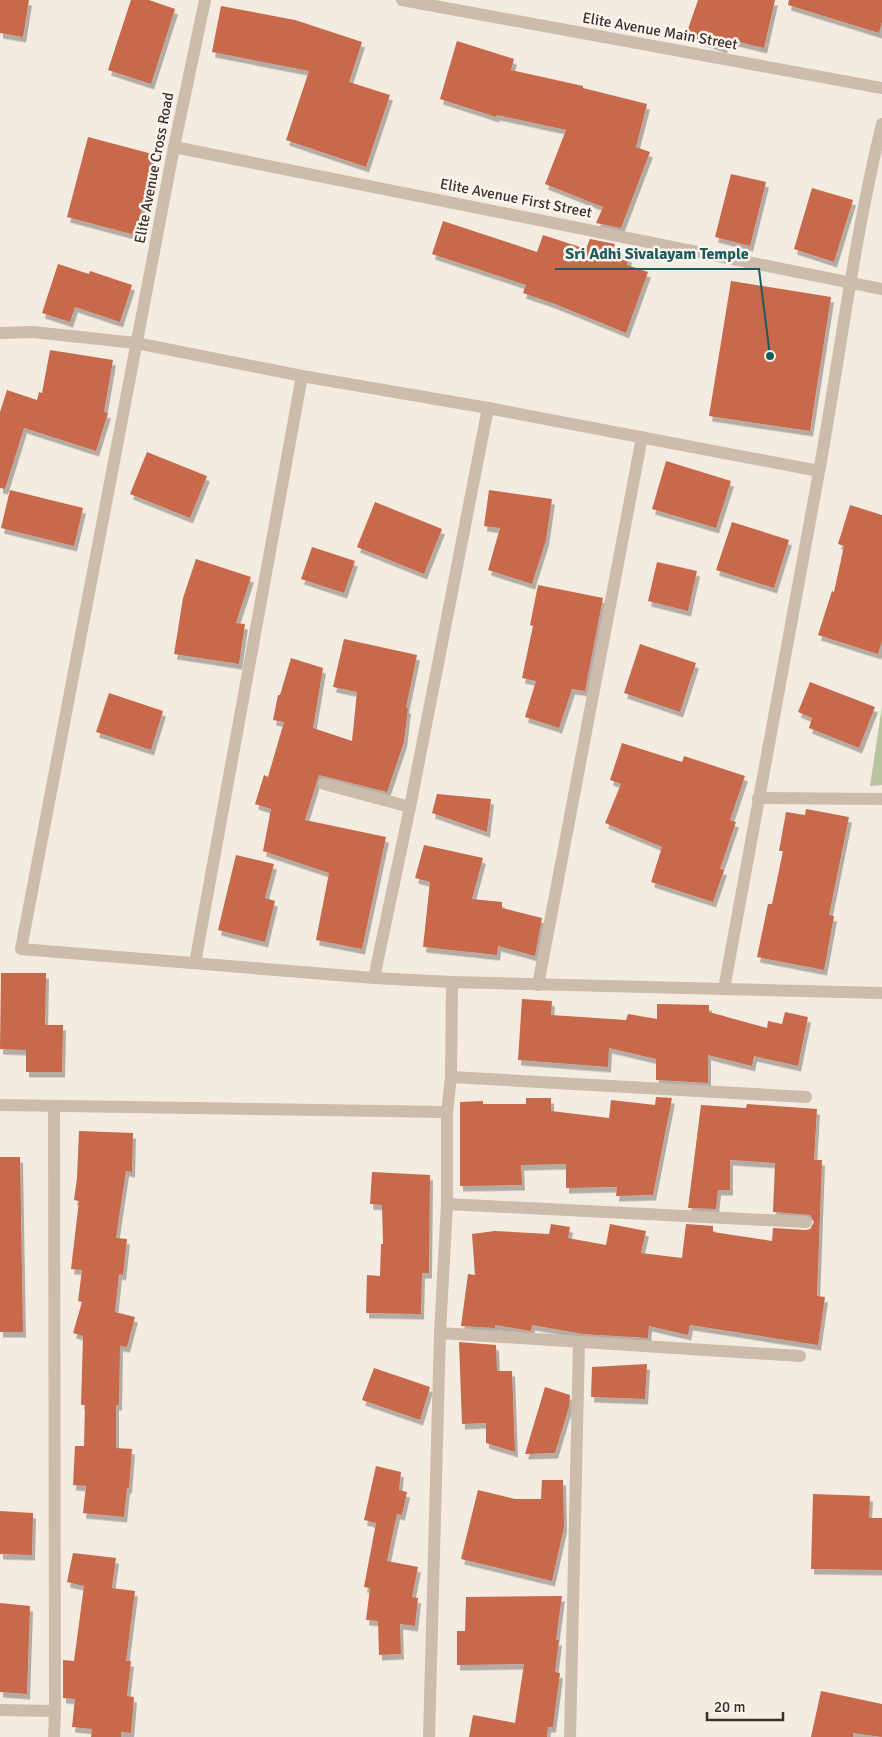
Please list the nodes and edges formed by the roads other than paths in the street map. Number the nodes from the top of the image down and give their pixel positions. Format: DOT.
graph roads {
  1 [pos="205,0"];
  2 [pos="402,0"];
  3 [pos="882,88"];
  4 [pos="882,124"];
  5 [pos="174,147"];
  6 [pos="851,282"];
  7 [pos="882,289"];
  8 [pos="0,333"];
  9 [pos="136,343"];
  10 [pos="302,376"];
  11 [pos="488,408"];
  12 [pos="642,437"];
  13 [pos="819,471"];
  14 [pos="324,784"];
  15 [pos="758,798"];
  16 [pos="882,800"];
  17 [pos="410,807"];
  18 [pos="195,963"];
  19 [pos="374,978"];
  20 [pos="452,982"];
  21 [pos="538,985"];
  22 [pos="724,990"];
  23 [pos="882,993"];
  24 [pos="451,1078"];
  25 [pos="806,1097"];
  26 [pos="0,1105"];
  27 [pos="54,1106"];
  28 [pos="447,1112"];
  29 [pos="447,1204"];
  30 [pos="806,1222"];
  31 [pos="440,1333"];
  32 [pos="579,1342"];
  33 [pos="800,1356"];
  34 [pos="0,1710"];
  35 [pos="55,1711"];
  36 [pos="54,1737"];
  37 [pos="430,1737"];
  38 [pos="570,1737"];
  1 -- 5 [label="street, Elite Avenue Cross Road"];
  2 -- 3 [label="street, Elite Avenue Main Street"];
  4 -- 6 [label="street"];
  5 -- 6 [label="street, Elite Avenue First Street"];
  5 -- 9 [label="street, Elite Avenue Cross Road"];
  6 -- 7 [label="street, Elite Avenue First Street"];
  6 -- 13 [label="street"];
  8 -- 9 [label="street"];
  9 -- 10 [label="street"];
  9 -- 18 [label="street, Elite Avenue Cross Road"];
  10 -- 11 [label="street"];
  10 -- 18 [label="street"];
  11 -- 12 [label="street"];
  11 -- 17 [label="street"];
  12 -- 13 [label="street"];
  12 -- 21 [label="street"];
  13 -- 15 [label="street"];
  14 -- 17 [label="street"];
  15 -- 16 [label="street"];
  15 -- 22 [label="street"];
  17 -- 19 [label="street"];
  18 -- 19 [label="street"];
  19 -- 20 [label="street"];
  20 -- 21 [label="street"];
  20 -- 24 [label="street"];
  21 -- 22 [label="street"];
  22 -- 23 [label="street"];
  24 -- 25 [label="street"];
  24 -- 28 [label="street"];
  26 -- 27 [label="street"];
  27 -- 28 [label="street"];
  27 -- 35 [label="street"];
  28 -- 29 [label="street"];
  29 -- 30 [label="street"];
  29 -- 31 [label="street"];
  31 -- 32 [label="street"];
  31 -- 37 [label="street"];
  32 -- 33 [label="street"];
  32 -- 38 [label="street"];
  34 -- 35 [label="street"];
  35 -- 36 [label="street"];
}
